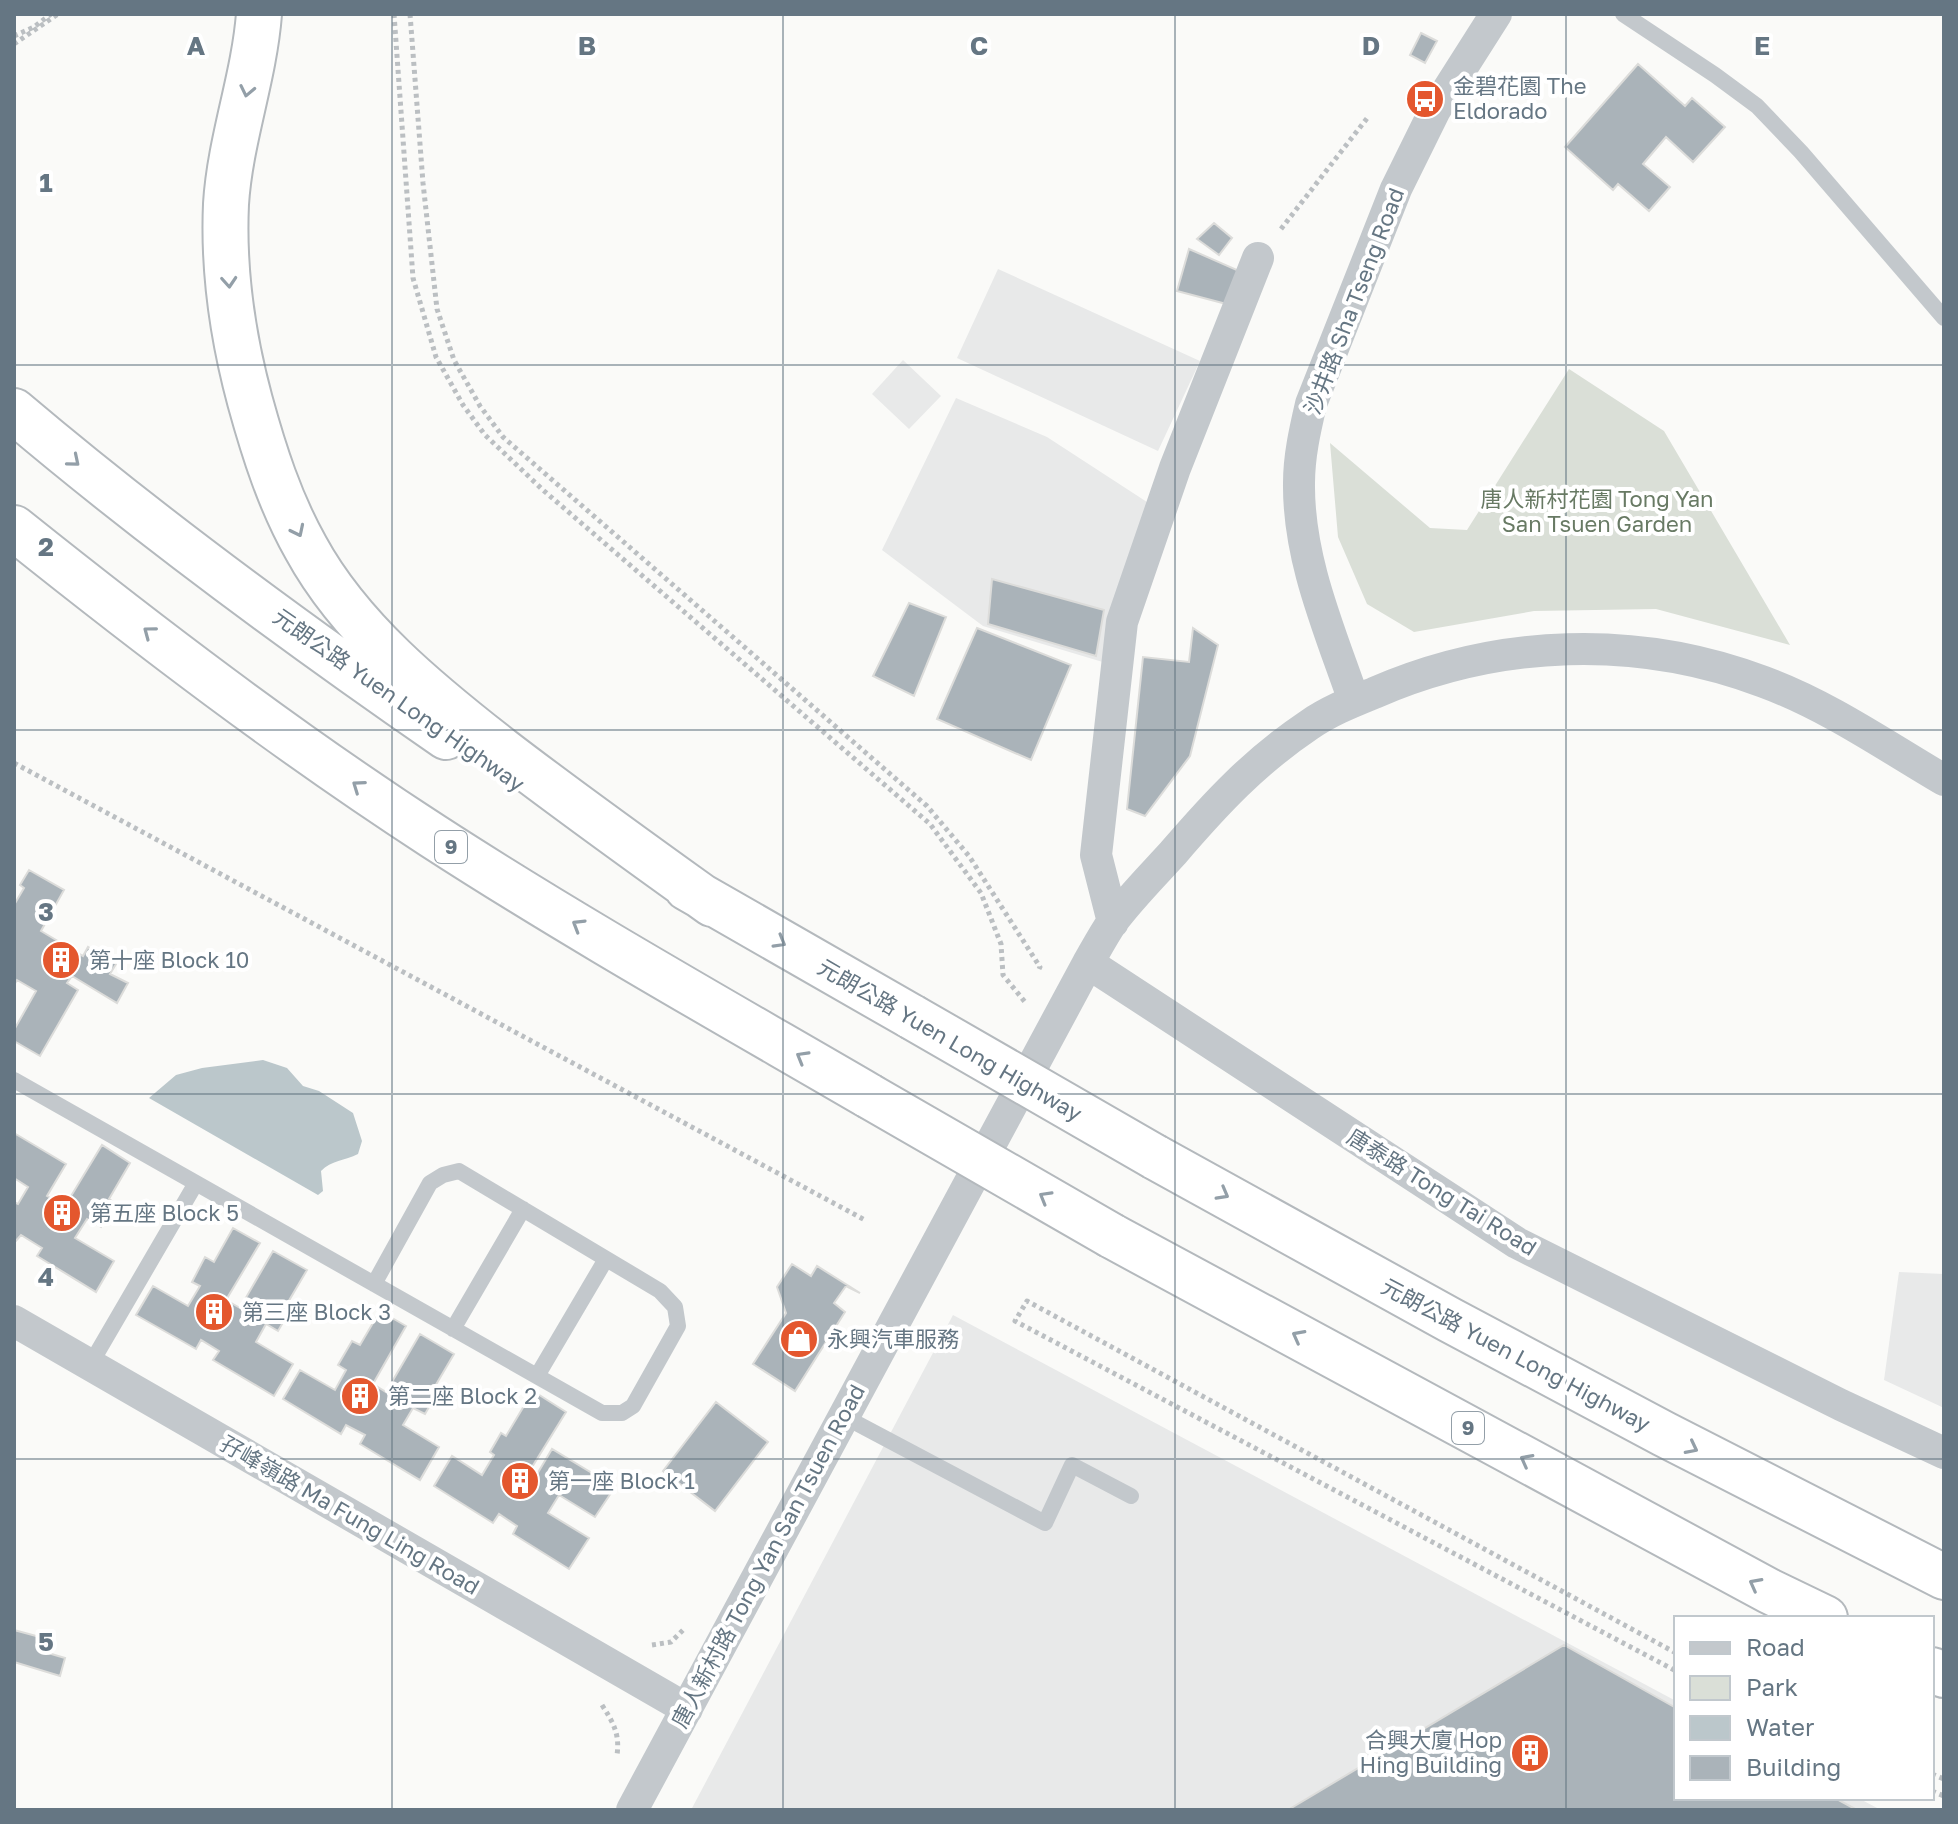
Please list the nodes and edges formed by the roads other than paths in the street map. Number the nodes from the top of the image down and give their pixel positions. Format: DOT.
graph roads {
  1 [pos="259,14"];
  2 [pos="1623,14"];
  3 [pos="1490,16"];
  4 [pos="1258,258"];
  5 [pos="1944,318"];
  6 [pos="14,411"];
  7 [pos="14,528"];
  8 [pos="1354,701"];
  9 [pos="1944,780"];
  10 [pos="712,904"];
  11 [pos="1113,922"];
  12 [pos="1088,963"];
  13 [pos="14,1080"];
  14 [pos="196,1183"];
  15 [pos="523,1209"];
  16 [pos="606,1259"];
  17 [pos="374,1284"];
  18 [pos="14,1321"];
  19 [pos="453,1329"];
  20 [pos="90,1365"];
  21 [pos="537,1376"];
  22 [pos="843,1416"];
  23 [pos="1944,1453"];
  24 [pos="1131,1496"];
  25 [pos="1944,1577"];
  26 [pos="1821,1616"];
  27 [pos="687,1709"];
  28 [pos="632,1810"];
  1 -- 10 [label="highway, one-way"];
  2 -- 5 [label="lane"];
  3 -- 8 [label="street, 沙井路 Sha Tseng Road"];
  4 -- 11 [label="street"];
  6 -- 10 [label="highway, 元朗公路 Yuen Long Highway, one-way"];
  26 -- 7 [label="highway, 9, one-way, bridge"];
  8 -- 9 [label="street, 唐人新村路 Tong Yan San Tsuen Road"];
  8 -- 11 [label="street, 唐人新村路 Tong Yan San Tsuen Road"];
  10 -- 25 [label="highway, 元朗公路 Yuen Long Highway, one-way, bridge"];
  11 -- 12 [label="street, 唐人新村路 Tong Yan San Tsuen Road"];
  12 -- 22 [label="street, 唐人新村路 Tong Yan San Tsuen Road"];
  12 -- 23 [label="street, 唐泰路 Tong Tai Road"];
  13 -- 14 [label="lane"];
  14 -- 17 [label="lane"];
  14 -- 20 [label="lane"];
  15 -- 16 [label="lane"];
  15 -- 17 [label="lane"];
  15 -- 19 [label="lane"];
  16 -- 21 [label="lane"];
  16 -- 21 [label="lane"];
  17 -- 19 [label="lane"];
  18 -- 20 [label="street, 孖峰嶺路 Ma Fung Ling Road"];
  19 -- 21 [label="lane"];
  20 -- 27 [label="street, 孖峰嶺路 Ma Fung Ling Road"];
  22 -- 24 [label="lane"];
  22 -- 27 [label="street, 唐人新村路 Tong Yan San Tsuen Road"];
  27 -- 28 [label="street, 唐人新村路 Tong Yan San Tsuen Road"];
}
